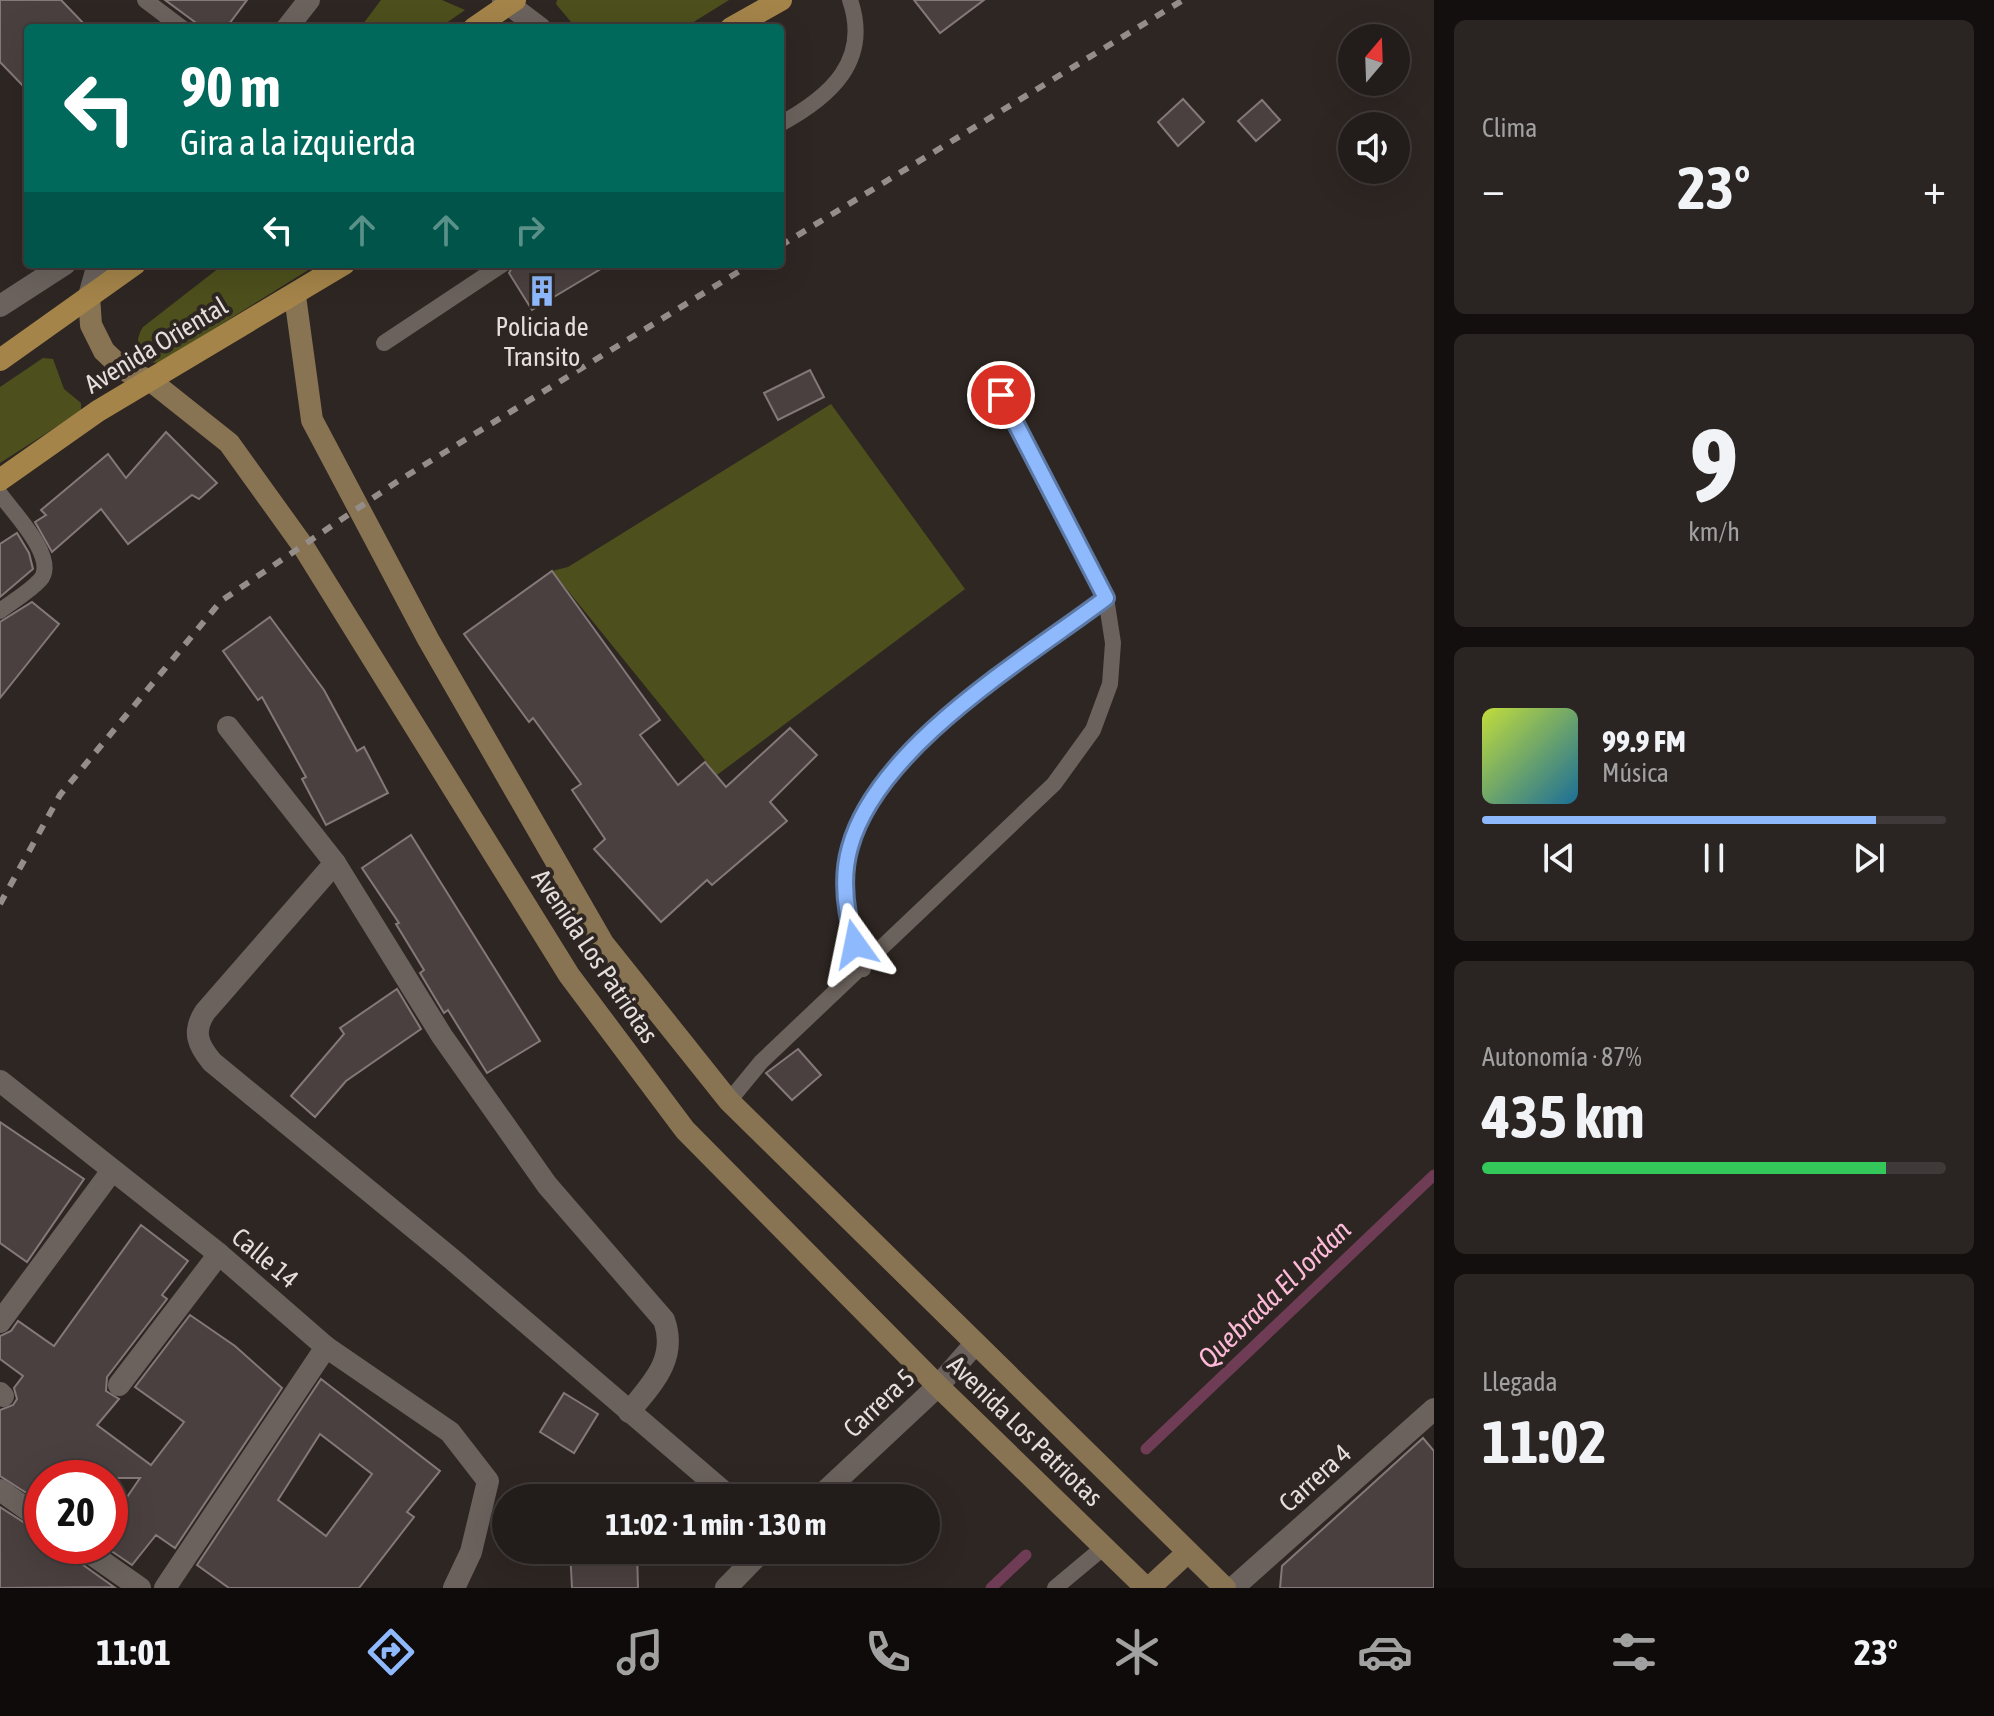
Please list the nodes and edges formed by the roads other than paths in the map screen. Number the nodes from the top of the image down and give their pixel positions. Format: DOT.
graph roads {
  1 [pos="145,0"];
  2 [pos="309,0"];
  3 [pos="781,0"];
  4 [pos="850,0"];
  5 [pos="509,2"];
  6 [pos="177,24"];
  7 [pos="290,24"];
  8 [pos="479,24"];
  9 [pos="535,24"];
  10 [pos="738,24"];
  11 [pos="784,122"];
  12 [pos="59,268"];
  13 [pos="97,268"];
  14 [pos="129,268"];
  15 [pos="338,268"];
  16 [pos="497,268"];
  17 [pos="89,296"];
  18 [pos="295,296"];
  19 [pos="0,306"];
  20 [pos="384,343"];
  21 [pos="0,360"];
  22 [pos="151,381"];
  23 [pos="1001,395"];
  24 [pos="0,480"];
  25 [pos="0,494"];
  26 [pos="7,518"];
  27 [pos="1106,598"];
  28 [pos="0,611"];
  29 [pos="228,727"];
  30 [pos="335,863"];
  31 [pos="863,969"];
  32 [pos="0,1081"];
  33 [pos="729,1101"];
  34 [pos="111,1172"];
  35 [pos="219,1254"];
  36 [pos="0,1322"];
  37 [pos="974,1345"];
  38 [pos="326,1347"];
  39 [pos="119,1385"];
  40 [pos="938,1386"];
  41 [pos="1433,1411"];
  42 [pos="629,1412"];
  43 [pos="714,1484"];
  44 [pos="833,1484"];
  45 [pos="0,1490"];
  46 [pos="24,1507"];
  47 [pos="1104,1547"];
  48 [pos="1188,1552"];
  49 [pos="106,1564"];
  50 [pos="749,1564"];
  51 [pos="140,1588"];
  52 [pos="165,1588"];
  53 [pos="454,1588"];
  54 [pos="726,1588"];
  55 [pos="1055,1588"];
  56 [pos="1148,1588"];
  57 [pos="1225,1588"];
  58 [pos="1233,1588"];
  1 -- 6 [label="lane"];
  2 -- 7 [label="street"];
  3 -- 10 [label="main road"];
  4 -- 11 [label="lane"];
  5 -- 8 [label="main road"];
  5 -- 9 [label="street"];
  12 -- 19 [label="street"];
  13 -- 17 [label="street"];
  14 -- 17 [label="main road"];
  15 -- 18 [label="main road, Avenida Oriental"];
  16 -- 20 [label="lane"];
  17 -- 21 [label="main road"];
  17 -- 22 [label="main road, Avenida Los Patriotas"];
  18 -- 22 [label="main road, Avenida Oriental"];
  18 -- 33 [label="main road, Avenida Los Patriotas"];
  22 -- 24 [label="main road, Avenida Oriental"];
  22 -- 40 [label="main road, Avenida Los Patriotas"];
  23 -- 27 [label="lane"];
  25 -- 26 [label="lane"];
  26 -- 28 [label="lane"];
  27 -- 31 [label="lane"];
  27 -- 31 [label="lane"];
  29 -- 30 [label="street"];
  30 -- 42 [label="street"];
  30 -- 42 [label="street"];
  31 -- 33 [label="lane"];
  32 -- 34 [label="street, Calle 14"];
  33 -- 37 [label="main road, Avenida Los Patriotas"];
  34 -- 35 [label="street, Calle 14"];
  34 -- 36 [label="street"];
  35 -- 38 [label="street, Calle 14"];
  35 -- 39 [label="street"];
  37 -- 40 [label="street, Carrera 5"];
  37 -- 48 [label="main road, Avenida Los Patriotas"];
  38 -- 52 [label="street"];
  38 -- 53 [label="street, Calle 14"];
  40 -- 44 [label="street, Carrera 5"];
  40 -- 47 [label="main road, Avenida Los Patriotas"];
  41 -- 58 [label="street, Carrera 4"];
  42 -- 43 [label="street"];
  45 -- 46 [label="street"];
  47 -- 55 [label="lane"];
  47 -- 56 [label="main road, Avenida Los Patriotas"];
  48 -- 56 [label="main road"];
  48 -- 57 [label="main road, Avenida Los Patriotas"];
  49 -- 51 [label="street"];
  50 -- 54 [label="street"];
}
